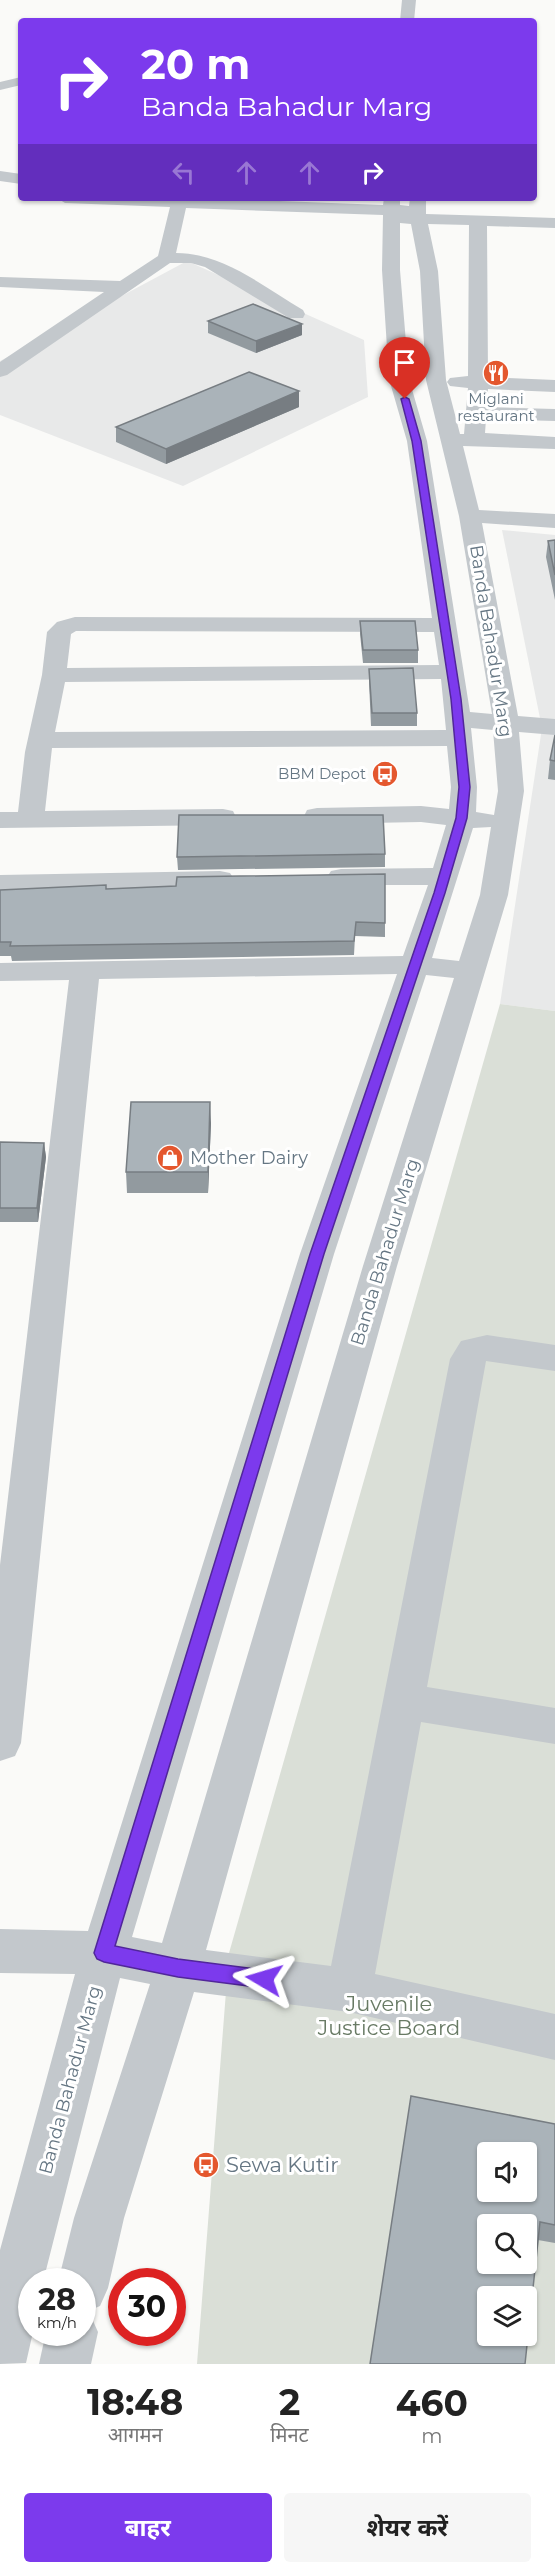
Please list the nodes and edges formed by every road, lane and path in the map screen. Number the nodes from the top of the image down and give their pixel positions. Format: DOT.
graph roads {
  1 [pos="409,0"];
  2 [pos="407,18"];
  3 [pos="18,73"];
  4 [pos="0,77"];
  5 [pos="18,82"];
  6 [pos="0,86"];
  7 [pos="0,176"];
  8 [pos="18,179"];
  9 [pos="0,190"];
  10 [pos="18,193"];
  11 [pos="133,201"];
  12 [pos="178,203"];
  13 [pos="309,203"];
  14 [pos="405,209"];
  15 [pos="478,220"];
  16 [pos="555,223"];
  17 [pos="166,258"];
  18 [pos="0,282"];
  19 [pos="123,287"];
  20 [pos="296,314"];
  21 [pos="0,371"];
  22 [pos="399,379"];
  23 [pos="436,380"];
  24 [pos="478,384"];
  25 [pos="555,386"];
  26 [pos="475,413"];
  27 [pos="555,415"];
  28 [pos="463,440"];
  29 [pos="417,441"];
  30 [pos="555,443"];
  31 [pos="470,516"];
  32 [pos="555,521"];
  33 [pos="443,625"];
  34 [pos="54,675"];
  35 [pos="456,707"];
  36 [pos="505,712"];
  37 [pos="555,727"];
  38 [pos="40,740"];
  39 [pos="291,816"];
  40 [pos="244,817"];
  41 [pos="462,818"];
  42 [pos="31,819"];
  43 [pos="0,820"];
  44 [pos="506,824"];
  45 [pos="443,876"];
  46 [pos="314,878"];
  47 [pos="244,879"];
  48 [pos="0,883"];
  49 [pos="415,965"];
  50 [pos="85,971"];
  51 [pos="471,971"];
  52 [pos="0,972"];
  53 [pos="555,1358"];
  54 [pos="403,1701"];
  55 [pos="555,1726"];
  56 [pos="0,1743"];
  57 [pos="0,1951"];
  58 [pos="104,1953"];
  59 [pos="178,1968"];
  60 [pos="349,1990"];
  61 [pos="555,2037"];
  62 [pos="87,2268"];
  63 [pos="69,2346"];
  64 [pos="0,2362"];
  65 [pos="65,2364"];
  1 -- 2 [label="street"];
  3 -- 4 [label="street"];
  5 -- 6 [label="street"];
  7 -- 8 [label="street"];
  9 -- 10 [label="street"];
  11 -- 12 [label="street"];
  12 -- 13 [label="street"];
  12 -- 17 [label="street"];
  13 -- 14 [label="street"];
  14 -- 15 [label="street"];
  14 -- 22 [label="street, Banda Bahadur Marg"];
  14 -- 23 [label="street, Banda Bahadur Marg"];
  15 -- 16 [label="street"];
  15 -- 24 [label="street"];
  17 -- 19 [label="street"];
  17 -- 20 [label="street"];
  18 -- 19 [label="street"];
  19 -- 21 [label="street"];
  22 -- 23 [label="street"];
  22 -- 29 [label="street, Banda Bahadur Marg"];
  23 -- 24 [label="street"];
  23 -- 28 [label="street, Banda Bahadur Marg"];
  24 -- 25 [label="street"];
  24 -- 26 [label="street"];
  26 -- 27 [label="street"];
  26 -- 28 [label="street"];
  28 -- 29 [label="street"];
  28 -- 30 [label="street"];
  28 -- 31 [label="street, Banda Bahadur Marg"];
  29 -- 33 [label="street, Banda Bahadur Marg"];
  31 -- 32 [label="street"];
  31 -- 36 [label="street, Banda Bahadur Marg"];
  33 -- 34 [label="street"];
  33 -- 35 [label="street, Banda Bahadur Marg"];
  34 -- 35 [label="street"];
  34 -- 38 [label="street"];
  35 -- 36 [label="street"];
  35 -- 38 [label="street"];
  35 -- 41 [label="street, Banda Bahadur Marg"];
  36 -- 37 [label="street"];
  36 -- 44 [label="street, Banda Bahadur Marg"];
  38 -- 42 [label="street"];
  39 -- 41 [label="street"];
  40 -- 42 [label="street"];
  41 -- 44 [label="street"];
  41 -- 45 [label="street, Banda Bahadur Marg"];
  42 -- 43 [label="street"];
  44 -- 51 [label="street, Banda Bahadur Marg"];
  45 -- 46 [label="street"];
  45 -- 49 [label="street, Banda Bahadur Marg"];
  47 -- 48 [label="street"];
  49 -- 50 [label="street"];
  49 -- 51 [label="street"];
  49 -- 58 [label="street, Banda Bahadur Marg"];
  50 -- 52 [label="street"];
  50 -- 56 [label="street"];
  51 -- 59 [label="street, Banda Bahadur Marg"];
  53 -- 54 [label="street"];
  54 -- 55 [label="street"];
  54 -- 60 [label="street"];
  57 -- 58 [label="street"];
  58 -- 59 [label="street"];
  58 -- 64 [label="street, Banda Bahadur Marg"];
  59 -- 60 [label="street"];
  59 -- 62 [label="street, Banda Bahadur Marg"];
  60 -- 61 [label="street"];
  63 -- 65 [label="street"];
}
